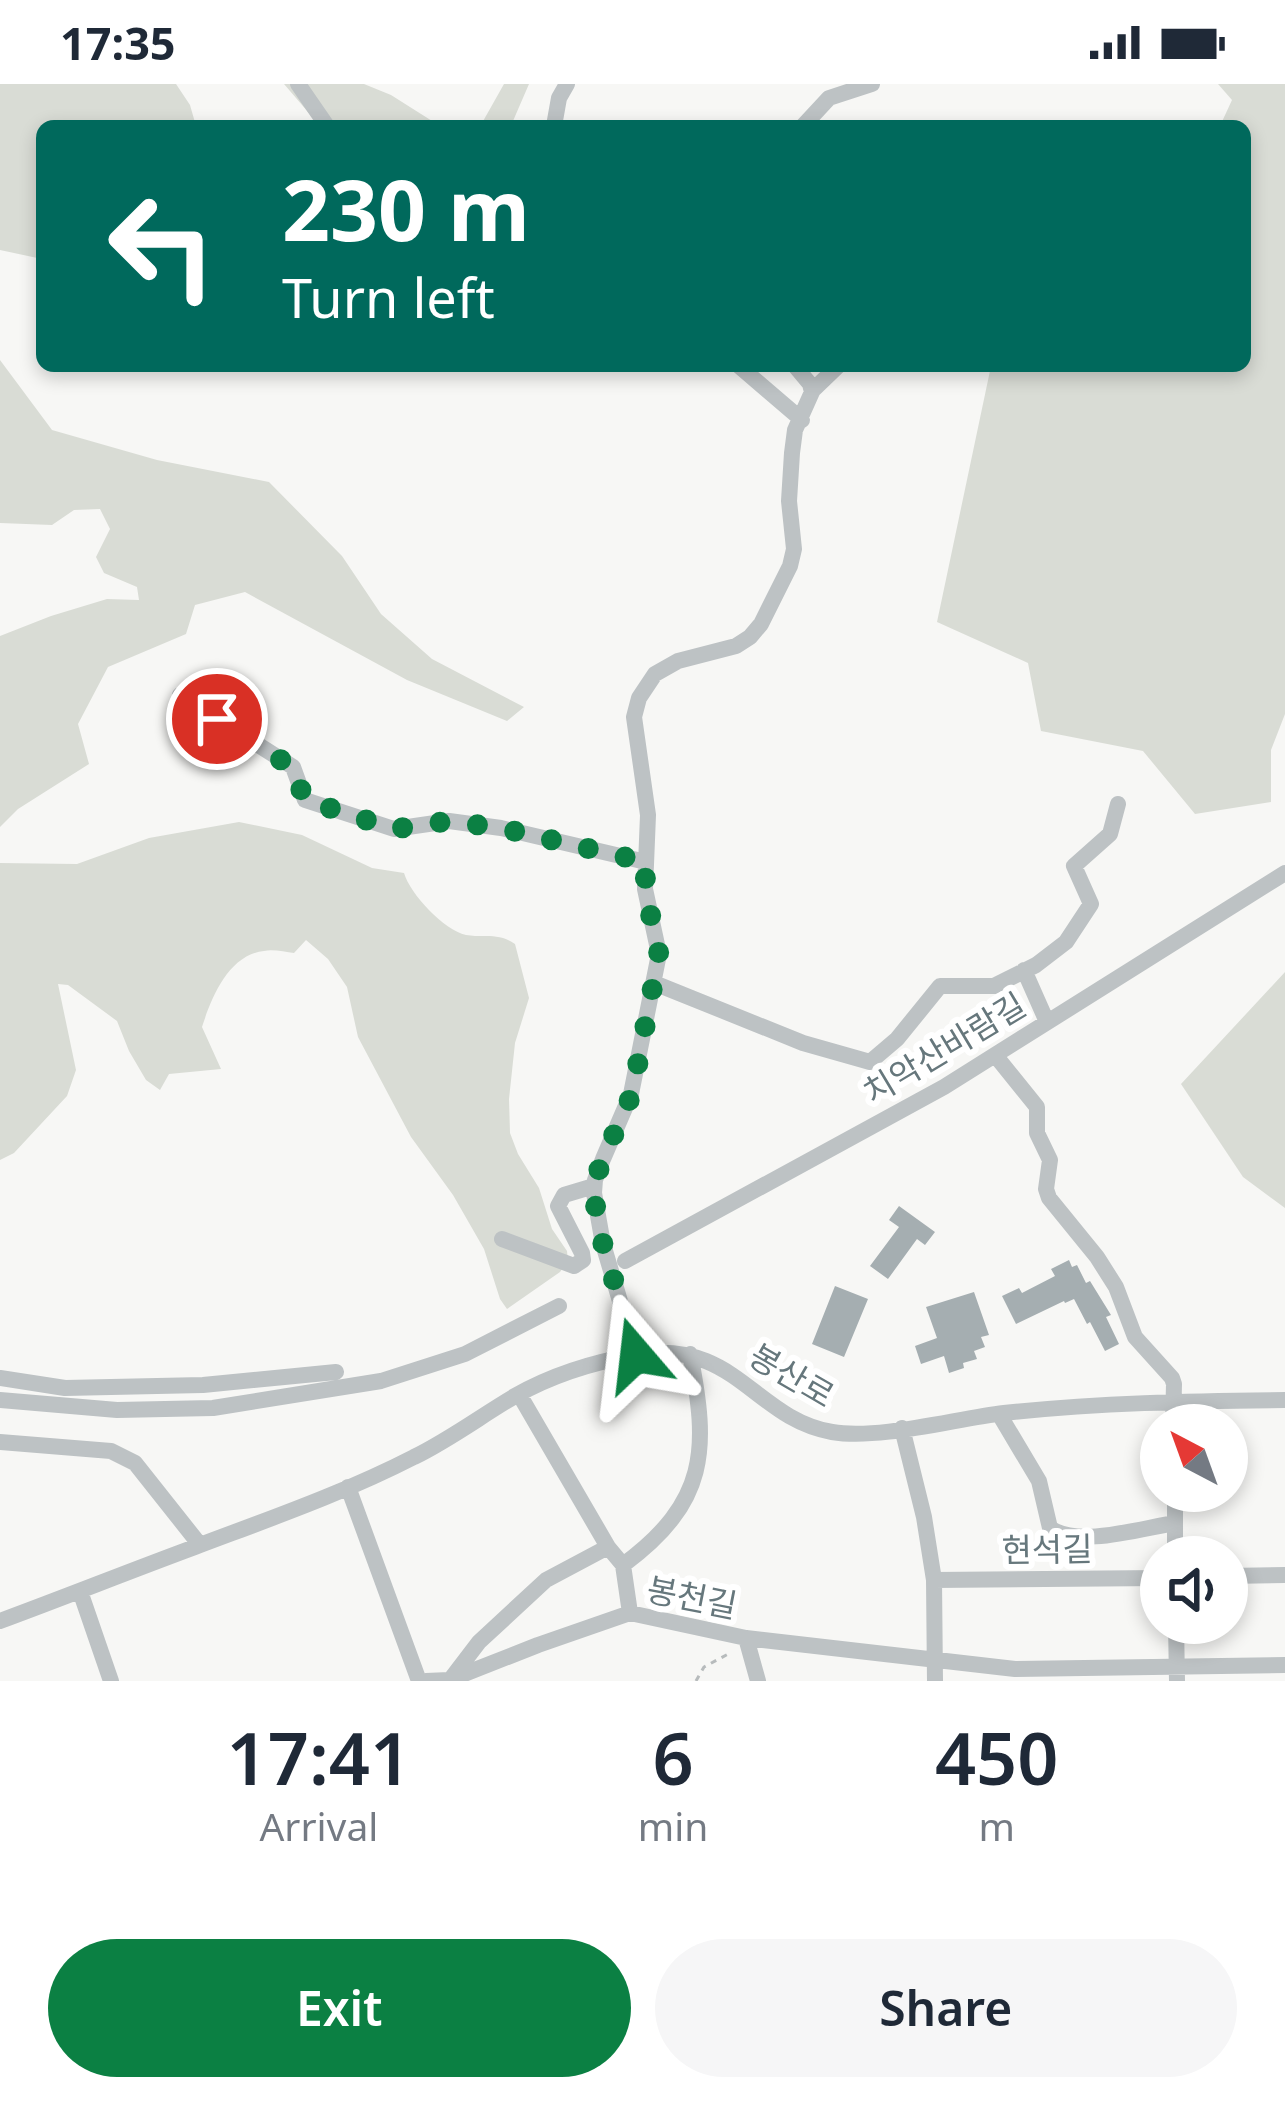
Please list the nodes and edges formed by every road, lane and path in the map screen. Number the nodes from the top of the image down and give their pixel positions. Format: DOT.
graph roads {
  1 [pos="298,84"];
  2 [pos="567,84"];
  3 [pos="872,84"];
  4 [pos="323,120"];
  5 [pos="555,120"];
  6 [pos="809,120"];
  7 [pos="746,372"];
  8 [pos="799,372"];
  9 [pos="832,372"];
  10 [pos="812,391"];
  11 [pos="802,420"];
  12 [pos="180,695"];
  13 [pos="1118,804"];
  14 [pos="646,862"];
  15 [pos="1285,873"];
  16 [pos="1024,970"];
  17 [pos="654,983"];
  18 [pos="1047,1022"];
  19 [pos="994,1055"];
  20 [pos="594,1186"];
  21 [pos="502,1239"];
  22 [pos="625,1261"];
  23 [pos="559,1306"];
  24 [pos="689,1354"];
  25 [pos="636,1355"];
  26 [pos="335,1372"];
  27 [pos="0,1378"];
  28 [pos="519,1394"];
  29 [pos="0,1400"];
  30 [pos="1285,1400"];
  31 [pos="1172,1402"];
  32 [pos="999,1414"];
  33 [pos="902,1428"];
  34 [pos="0,1442"];
  35 [pos="348,1487"];
  36 [pos="1175,1512"];
  37 [pos="1175,1523"];
  38 [pos="1175,1536"];
  39 [pos="200,1545"];
  40 [pos="608,1547"];
  41 [pos="623,1565"];
  42 [pos="1285,1575"];
  43 [pos="1248,1576"];
  44 [pos="1140,1577"];
  45 [pos="934,1580"];
  46 [pos="80,1591"];
  47 [pos="630,1613"];
  48 [pos="0,1622"];
  49 [pos="746,1638"];
  50 [pos="1176,1644"];
  51 [pos="934,1660"];
  52 [pos="1285,1665"];
  53 [pos="1091,1674"];
  54 [pos="1177,1674"];
  55 [pos="1015,1675"];
  56 [pos="449,1680"];
  57 [pos="111,1681"];
  58 [pos="422,1681"];
  59 [pos="695,1681"];
  60 [pos="758,1681"];
  61 [pos="934,1681"];
  1 -- 4 [label="street"];
  2 -- 5 [label="street"];
  3 -- 6 [label="street"];
  7 -- 11 [label="street"];
  8 -- 10 [label="street"];
  9 -- 10 [label="street"];
  10 -- 11 [label="street"];
  11 -- 14 [label="street"];
  12 -- 14 [label="street"];
  13 -- 16 [label="street"];
  14 -- 17 [label="street"];
  15 -- 18 [label="street, 치악산바람길"];
  16 -- 17 [label="street"];
  16 -- 18 [label="street"];
  17 -- 20 [label="street"];
  18 -- 19 [label="street, 치악산바람길"];
  19 -- 22 [label="street, 치악산바람길"];
  19 -- 31 [label="street"];
  20 -- 21 [label="street"];
  20 -- 25 [label="street"];
  23 -- 29 [label="street"];
  24 -- 25 [label="street, 봉산로"];
  24 -- 33 [label="street, 봉산로"];
  24 -- 41 [label="street"];
  25 -- 28 [label="street, 봉산로"];
  26 -- 27 [label="street"];
  28 -- 35 [label="street, 봉산로"];
  28 -- 40 [label="street"];
  30 -- 31 [label="street, 봉산로"];
  31 -- 32 [label="street, 봉산로"];
  32 -- 33 [label="street, 봉산로"];
  32 -- 37 [label="street"];
  33 -- 45 [label="street"];
  34 -- 39 [label="street"];
  35 -- 39 [label="street, 봉산로"];
  35 -- 58 [label="street"];
  36 -- 37 [label="street"];
  37 -- 38 [label="street"];
  39 -- 46 [label="street, 봉산로"];
  40 -- 41 [label="street"];
  40 -- 56 [label="street, 봉천길"];
  41 -- 47 [label="street"];
  42 -- 43 [label="street"];
  44 -- 45 [label="street, 현석길"];
  45 -- 51 [label="street"];
  46 -- 48 [label="street, 봉산로"];
  46 -- 57 [label="street"];
  47 -- 49 [label="street, 봉천길"];
  47 -- 56 [label="street, 봉천길"];
  49 -- 51 [label="street, 봉천길"];
  49 -- 59 [label="path"];
  49 -- 60 [label="street"];
  50 -- 54 [label="street"];
  51 -- 55 [label="street, 봉천길"];
  51 -- 61 [label="street"];
  52 -- 54 [label="street, 봉천길"];
  53 -- 54 [label="street, 봉천길"];
  53 -- 55 [label="street, 봉천길"];
  56 -- 58 [label="street, 봉천길"];
}
